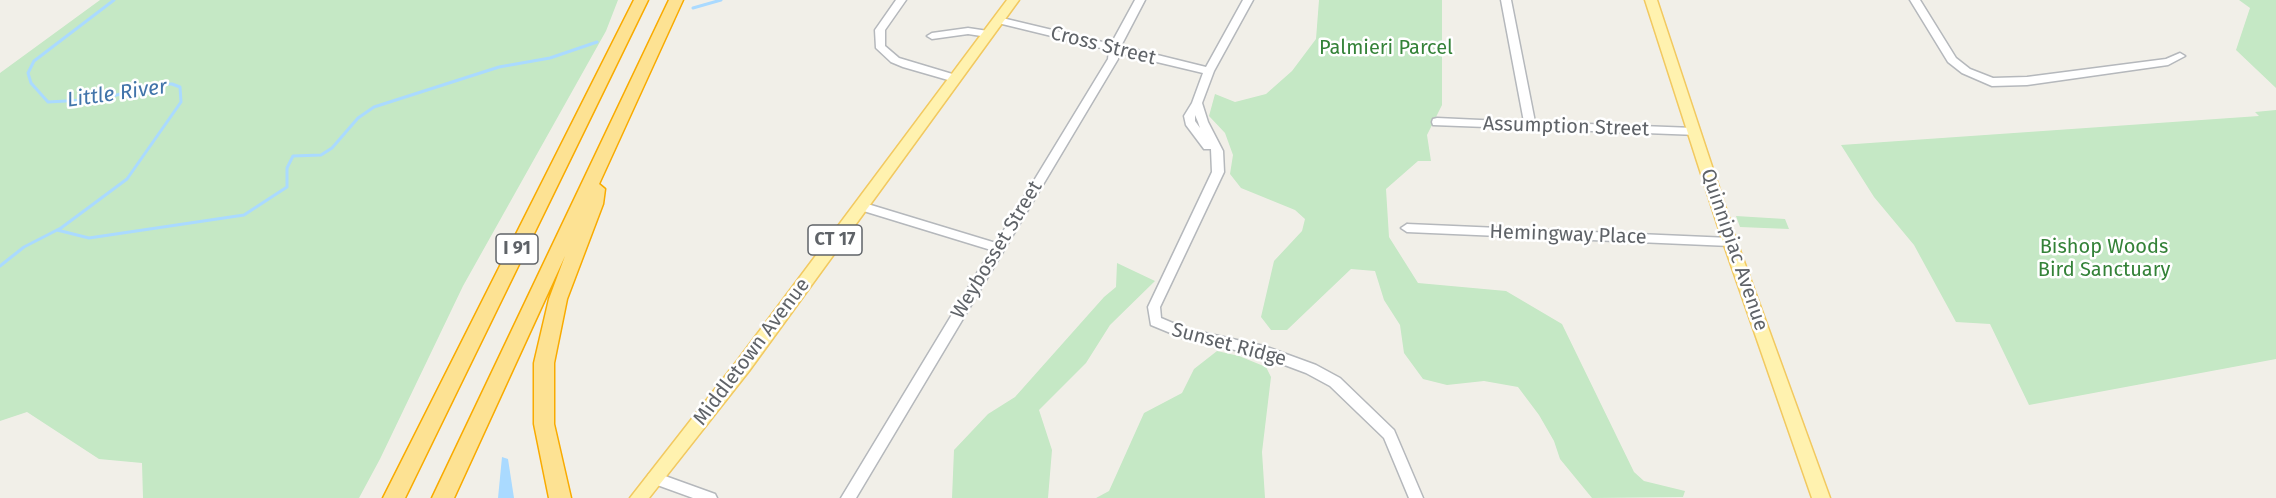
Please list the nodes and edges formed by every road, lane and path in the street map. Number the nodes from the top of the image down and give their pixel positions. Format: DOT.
graph roads {
  1 [pos="641,0"];
  2 [pos="676,0"];
  3 [pos="901,0"];
  4 [pos="1013,0"];
  5 [pos="1140,0"];
  6 [pos="1248,0"];
  7 [pos="1506,0"];
  8 [pos="1651,0"];
  9 [pos="1915,0"];
  10 [pos="998,20"];
  11 [pos="988,34"];
  12 [pos="932,36"];
  13 [pos="1114,49"];
  14 [pos="2180,56"];
  15 [pos="1209,71"];
  16 [pos="955,78"];
  17 [pos="1437,122"];
  18 [pos="1530,126"];
  19 [pos="1694,132"];
  20 [pos="594,173"];
  21 [pos="861,206"];
  22 [pos="1407,228"];
  23 [pos="1730,242"];
  24 [pos="999,248"];
  25 [pos="654,478"];
  26 [pos="394,498"];
  27 [pos="443,498"];
  28 [pos="560,498"];
  29 [pos="639,498"];
  30 [pos="710,498"];
  31 [pos="848,498"];
  32 [pos="1416,498"];
  33 [pos="1821,498"];
  1 -- 26 [label="highway, I 91"];
  2 -- 20 [label="highway, I 91"];
  3 -- 16 [label="street"];
  4 -- 10 [label="main road, Middletown Avenue / CT 17"];
  5 -- 13 [label="street, Weybosset Street"];
  6 -- 15 [label="street, Sunset Ridge"];
  7 -- 18 [label="street"];
  8 -- 19 [label="main road, Quinnipiac Avenue"];
  9 -- 14 [label="street"];
  10 -- 11 [label="main road, Middletown Avenue / CT 17"];
  10 -- 13 [label="street, Cross Street"];
  11 -- 12 [label="street"];
  11 -- 16 [label="main road, Middletown Avenue / CT 17"];
  13 -- 15 [label="street, Cross Street"];
  13 -- 24 [label="street, Weybosset Street"];
  15 -- 32 [label="street, Sunset Ridge"];
  16 -- 21 [label="main road, Middletown Avenue / CT 17"];
  17 -- 18 [label="street, Assumption Street"];
  18 -- 19 [label="street, Assumption Street"];
  19 -- 23 [label="main road, Quinnipiac Avenue"];
  20 -- 27 [label="highway, I 91"];
  20 -- 28 [label="highway"];
  21 -- 24 [label="street"];
  21 -- 25 [label="main road, Middletown Avenue / CT 17"];
  22 -- 23 [label="street, Hemingway Place"];
  23 -- 33 [label="main road, Quinnipiac Avenue"];
  24 -- 31 [label="street, Weybosset Street"];
  25 -- 29 [label="main road, Middletown Avenue / CT 17"];
  25 -- 30 [label="street"];
}
